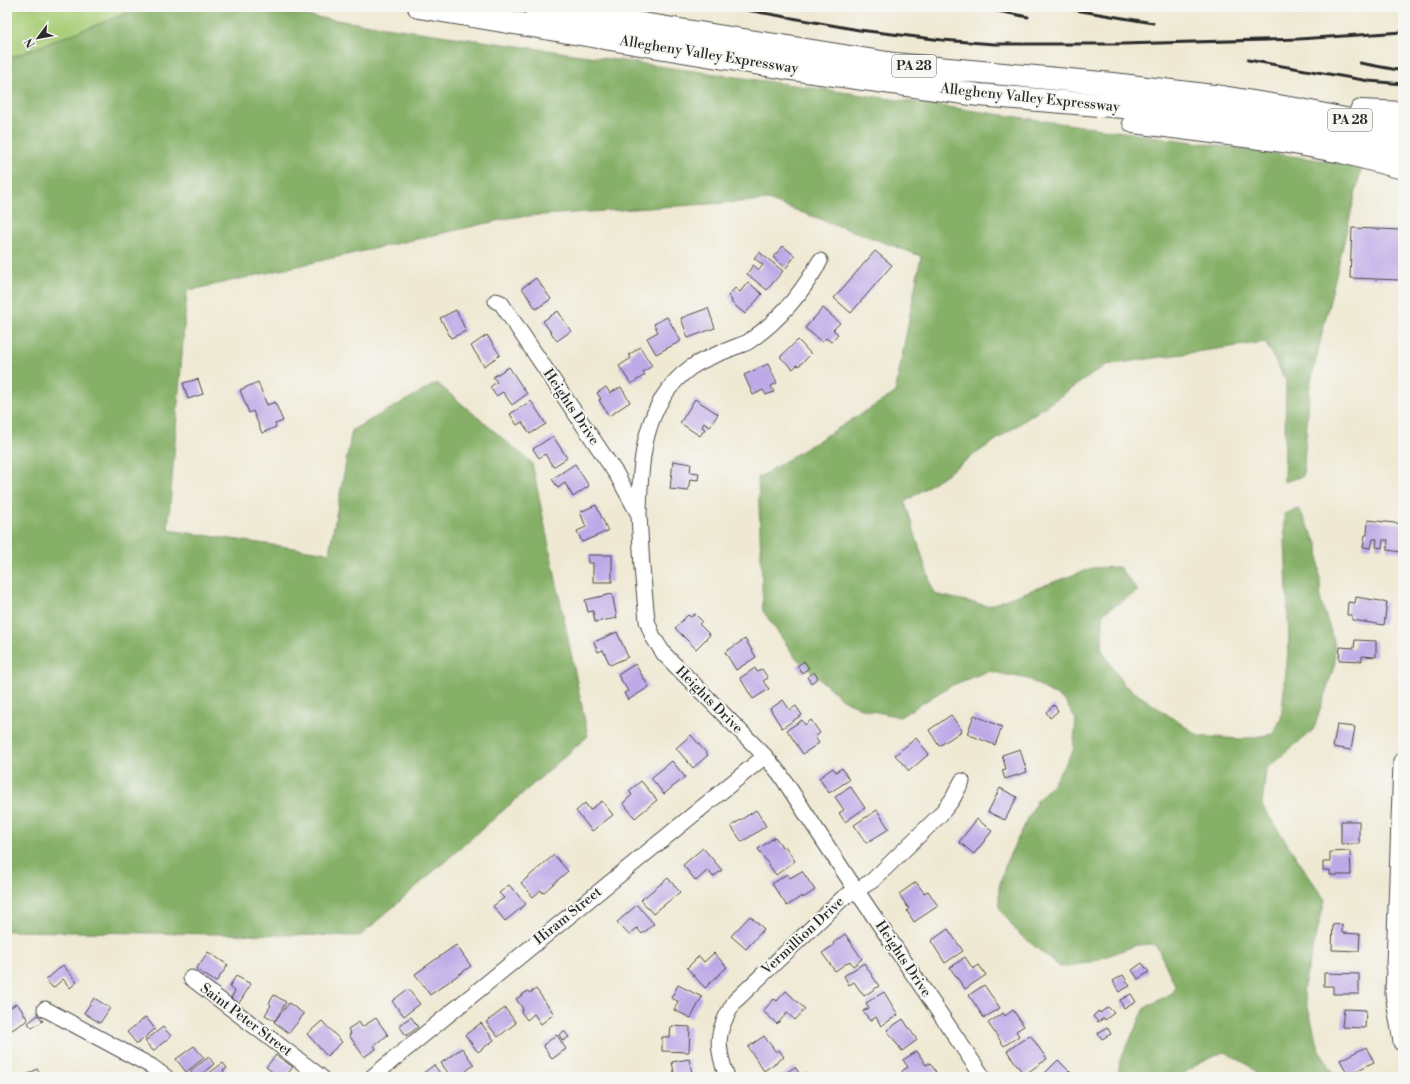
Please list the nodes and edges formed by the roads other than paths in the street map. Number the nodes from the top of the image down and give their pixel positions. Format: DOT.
graph roads {
  1 [pos="419,7"];
  2 [pos="535,7"];
  3 [pos="979,95"];
  4 [pos="1296,109"];
  5 [pos="1403,113"];
  6 [pos="1403,131"];
  7 [pos="1403,151"];
  8 [pos="1403,168"];
  9 [pos="820,261"];
  10 [pos="496,301"];
  11 [pos="638,515"];
  12 [pos="764,756"];
  13 [pos="1403,762"];
  14 [pos="962,781"];
  15 [pos="856,890"];
  16 [pos="191,978"];
  17 [pos="1399,994"];
  18 [pos="45,1009"];
  19 [pos="1403,1042"];
  20 [pos="166,1077"];
  21 [pos="320,1077"];
  22 [pos="372,1077"];
  23 [pos="727,1077"];
  24 [pos="983,1077"];
  1 -- 3 [label="highway, Allegheny Valley Expressway / PA 28"];
  2 -- 4 [label="highway, Allegheny Valley Expressway / PA 28"];
  3 -- 7 [label="highway, Allegheny Valley Expressway / PA 28"];
  3 -- 8 [label="highway"];
  4 -- 5 [label="highway"];
  4 -- 6 [label="highway, Allegheny Valley Expressway / PA 28"];
  9 -- 11 [label="street"];
  10 -- 11 [label="street, Heights Drive"];
  11 -- 12 [label="street, Heights Drive"];
  12 -- 15 [label="street, Heights Drive"];
  12 -- 22 [label="street, Hiram Street"];
  13 -- 17 [label="main road"];
  14 -- 15 [label="street, Vermillion Drive"];
  15 -- 23 [label="street, Vermillion Drive"];
  15 -- 24 [label="street, Heights Drive"];
  16 -- 21 [label="street, Saint Peter Street"];
  17 -- 19 [label="main road"];
  18 -- 20 [label="street"];
}
